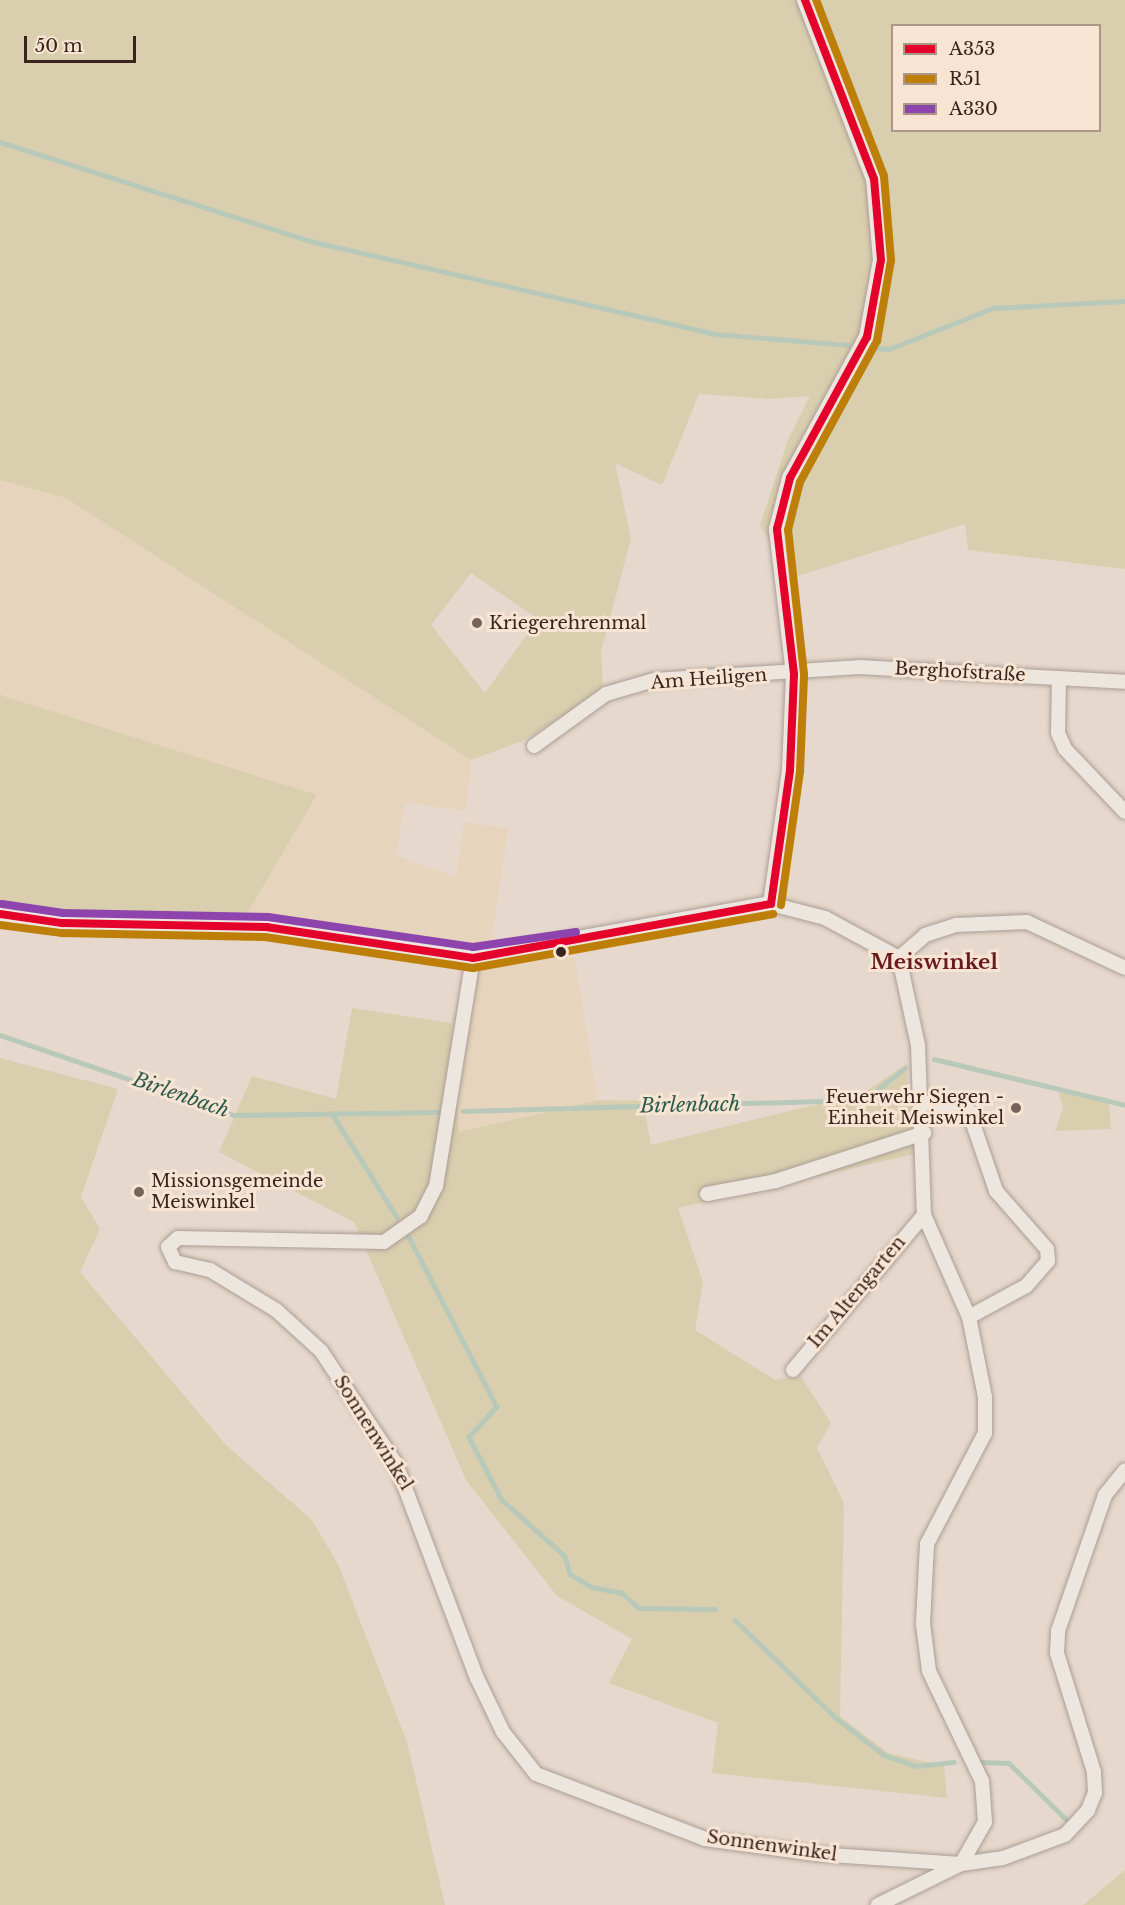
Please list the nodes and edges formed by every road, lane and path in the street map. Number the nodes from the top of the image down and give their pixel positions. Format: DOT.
graph roads {
  1 [pos="805,0"];
  2 [pos="794,674"];
  3 [pos="1059,678"];
  4 [pos="1125,682"];
  5 [pos="534,746"];
  6 [pos="1125,812"];
  7 [pos="771,903"];
  8 [pos="0,914"];
  9 [pos="473,957"];
  10 [pos="899,958"];
  11 [pos="1125,968"];
  12 [pos="924,1103"];
  13 [pos="924,1133"];
  14 [pos="707,1194"];
  15 [pos="924,1215"];
  16 [pos="969,1317"];
  17 [pos="793,1370"];
  18 [pos="1125,1470"];
  19 [pos="961,1864"];
  20 [pos="878,1905"];
  1 -- 2 [label="street"];
  2 -- 3 [label="street, Berghofstraße"];
  2 -- 5 [label="street, Am Heiligen"];
  2 -- 7 [label="street"];
  3 -- 4 [label="street, Berghofstraße"];
  3 -- 6 [label="street"];
  7 -- 9 [label="street"];
  7 -- 10 [label="street"];
  8 -- 9 [label="street"];
  9 -- 19 [label="street, Sonnenwinkel"];
  10 -- 11 [label="street"];
  10 -- 12 [label="street"];
  12 -- 13 [label="street"];
  12 -- 16 [label="street"];
  13 -- 14 [label="street"];
  13 -- 15 [label="street"];
  15 -- 16 [label="street"];
  15 -- 17 [label="street, Im Altengarten"];
  16 -- 19 [label="street"];
  18 -- 19 [label="street"];
  19 -- 20 [label="street"];
}
